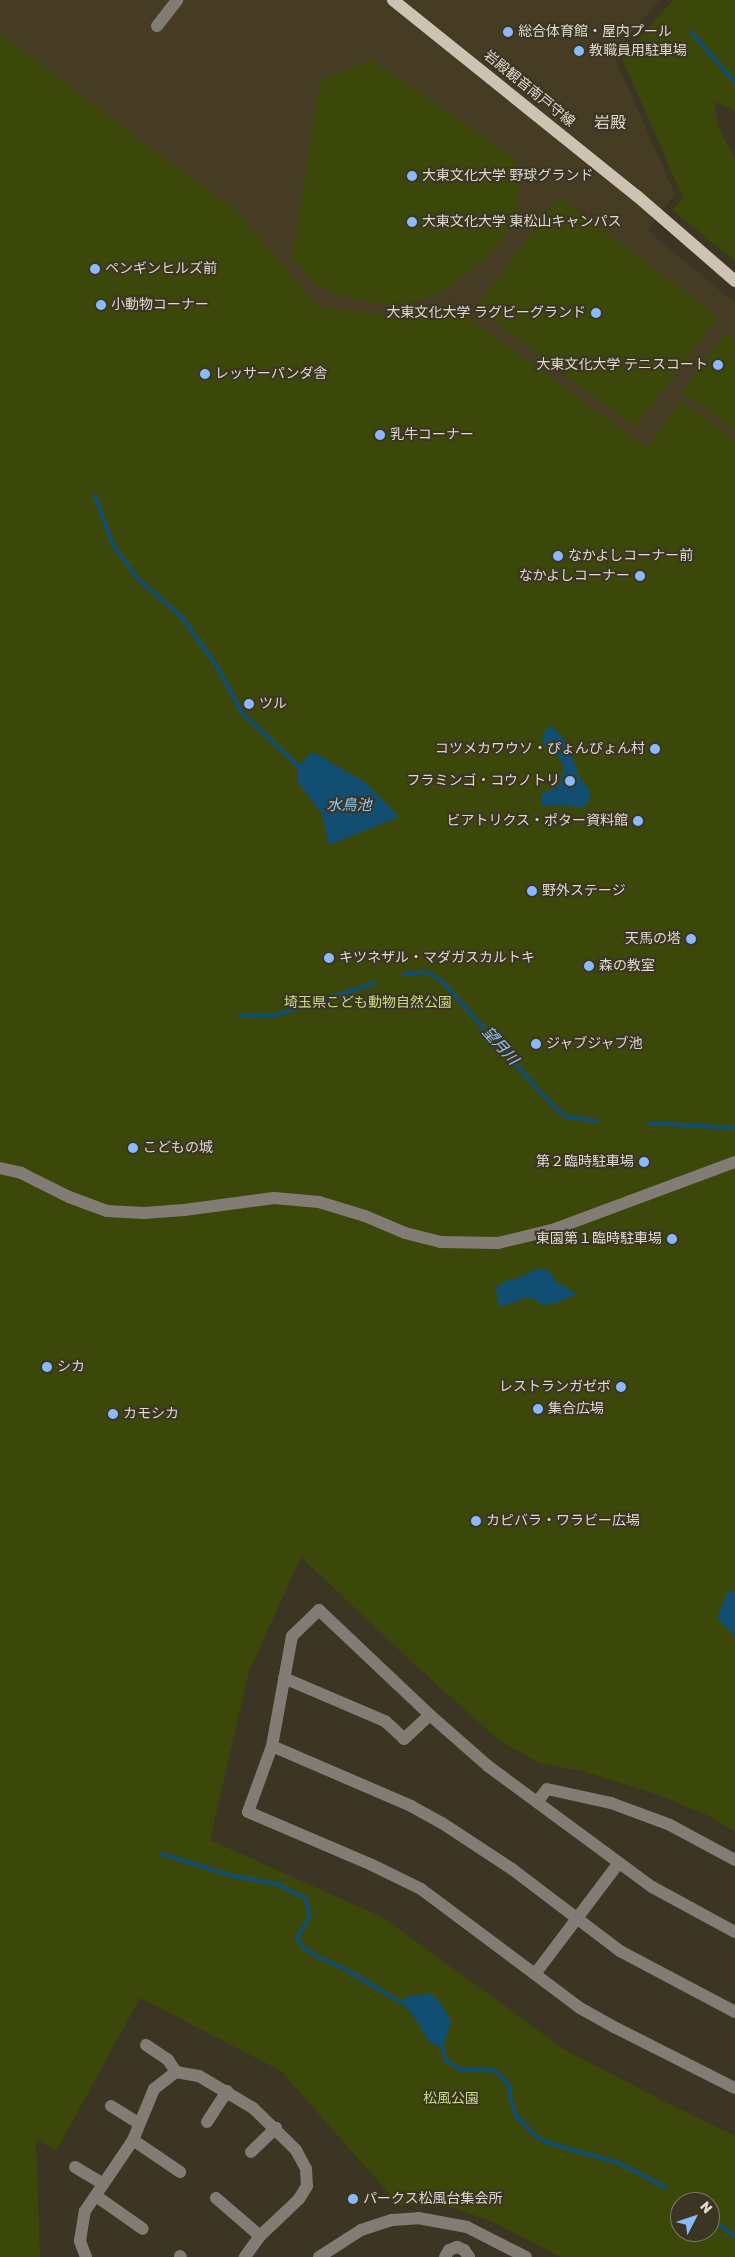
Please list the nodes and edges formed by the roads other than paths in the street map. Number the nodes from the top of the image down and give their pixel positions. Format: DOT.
graph roads {
  1 [pos="177,0"];
  2 [pos="393,0"];
  3 [pos="157,26"];
  4 [pos="735,281"];
  5 [pos="735,1162"];
  6 [pos="0,1168"];
  7 [pos="284,1678"];
  8 [pos="430,1715"];
  9 [pos="272,1746"];
  10 [pos="537,1802"];
  11 [pos="735,1860"];
  12 [pos="618,1864"];
  13 [pos="576,1920"];
  14 [pos="735,1932"];
  15 [pos="535,1974"];
  16 [pos="735,2012"];
  17 [pos="146,2045"];
  18 [pos="176,2072"];
  19 [pos="735,2088"];
  20 [pos="227,2091"];
  21 [pos="111,2106"];
  22 [pos="207,2122"];
  23 [pos="138,2123"];
  24 [pos="276,2128"];
  25 [pos="133,2140"];
  26 [pos="251,2152"];
  27 [pos="75,2167"];
  28 [pos="180,2172"];
  29 [pos="103,2184"];
  30 [pos="96,2196"];
  31 [pos="216,2198"];
  32 [pos="467,2227"];
  33 [pos="143,2229"];
  34 [pos="260,2236"];
  35 [pos="465,2253"];
  36 [pos="86,2257"];
  37 [pos="245,2257"];
  38 [pos="318,2257"];
  39 [pos="445,2257"];
  40 [pos="526,2257"];
  1 -- 3 [label="street"];
  2 -- 4 [label="main road, 岩殿観音南戸守線"];
  5 -- 6 [label="street"];
  7 -- 8 [label="street"];
  7 -- 8 [label="street"];
  7 -- 9 [label="street"];
  8 -- 10 [label="street"];
  9 -- 13 [label="street"];
  9 -- 15 [label="street"];
  10 -- 11 [label="street"];
  10 -- 12 [label="street"];
  12 -- 13 [label="street"];
  12 -- 14 [label="street"];
  13 -- 15 [label="street"];
  13 -- 16 [label="street"];
  15 -- 19 [label="street"];
  17 -- 18 [label="street"];
  18 -- 20 [label="street"];
  18 -- 23 [label="street"];
  20 -- 22 [label="street"];
  20 -- 24 [label="street"];
  21 -- 23 [label="street"];
  23 -- 25 [label="street"];
  24 -- 26 [label="street"];
  24 -- 34 [label="street"];
  25 -- 28 [label="street"];
  25 -- 29 [label="street"];
  27 -- 29 [label="street"];
  29 -- 30 [label="street"];
  30 -- 33 [label="street"];
  30 -- 36 [label="street"];
  31 -- 34 [label="street"];
  32 -- 35 [label="street"];
  32 -- 38 [label="street"];
  32 -- 40 [label="street"];
  34 -- 37 [label="street"];
  35 -- 39 [label="street"];
}
